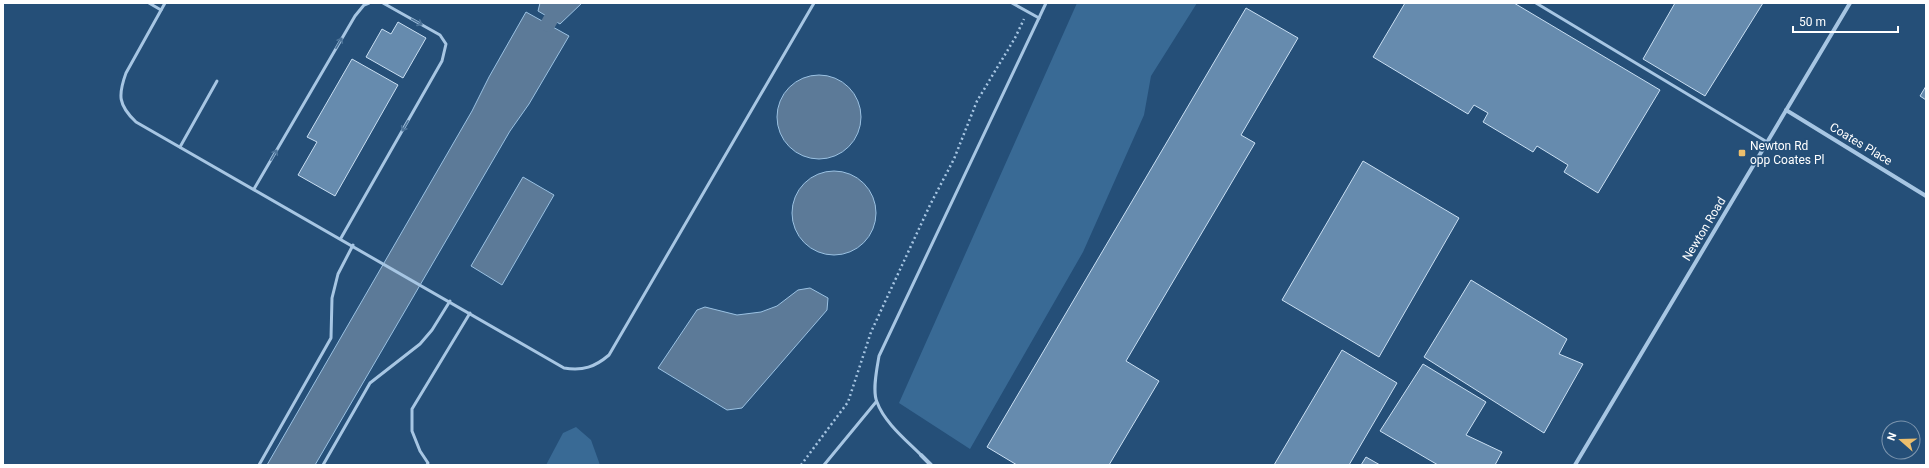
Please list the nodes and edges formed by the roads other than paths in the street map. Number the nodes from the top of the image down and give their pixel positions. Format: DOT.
graph roads {
  1 [pos="149,3"];
  2 [pos="165,3"];
  3 [pos="369,3"];
  4 [pos="383,3"];
  5 [pos="814,3"];
  6 [pos="1012,3"];
  7 [pos="1046,3"];
  8 [pos="1536,3"];
  9 [pos="1850,3"];
  10 [pos="161,10"];
  11 [pos="1039,18"];
  12 [pos="217,81"];
  13 [pos="1786,110"];
  14 [pos="1767,142"];
  15 [pos="180,147"];
  16 [pos="254,189"];
  17 [pos="1926,196"];
  18 [pos="341,238"];
  19 [pos="353,245"];
  20 [pos="450,301"];
  21 [pos="470,313"];
  22 [pos="876,402"];
  23 [pos="921,455"];
  24 [pos="259,465"];
  25 [pos="322,465"];
  26 [pos="427,465"];
  27 [pos="824,465"];
  28 [pos="931,465"];
  29 [pos="1575,465"];
  1 -- 10 [label="lane"];
  2 -- 10 [label="lane"];
  16 -- 3 [label="lane, one-way"];
  4 -- 18 [label="lane, one-way"];
  5 -- 21 [label="lane"];
  6 -- 11 [label="lane"];
  7 -- 11 [label="lane"];
  8 -- 14 [label="lane"];
  9 -- 13 [label="street, Newton Road"];
  10 -- 15 [label="lane"];
  11 -- 22 [label="lane"];
  12 -- 15 [label="lane"];
  13 -- 14 [label="street, Newton Road"];
  13 -- 17 [label="street, Coates Place"];
  14 -- 29 [label="street, Newton Road"];
  15 -- 16 [label="lane"];
  16 -- 18 [label="lane"];
  18 -- 19 [label="lane"];
  19 -- 20 [label="lane"];
  19 -- 24 [label="lane"];
  20 -- 21 [label="lane"];
  20 -- 25 [label="lane"];
  21 -- 26 [label="lane"];
  22 -- 23 [label="lane"];
  22 -- 27 [label="lane"];
  23 -- 28 [label="street"];
}
